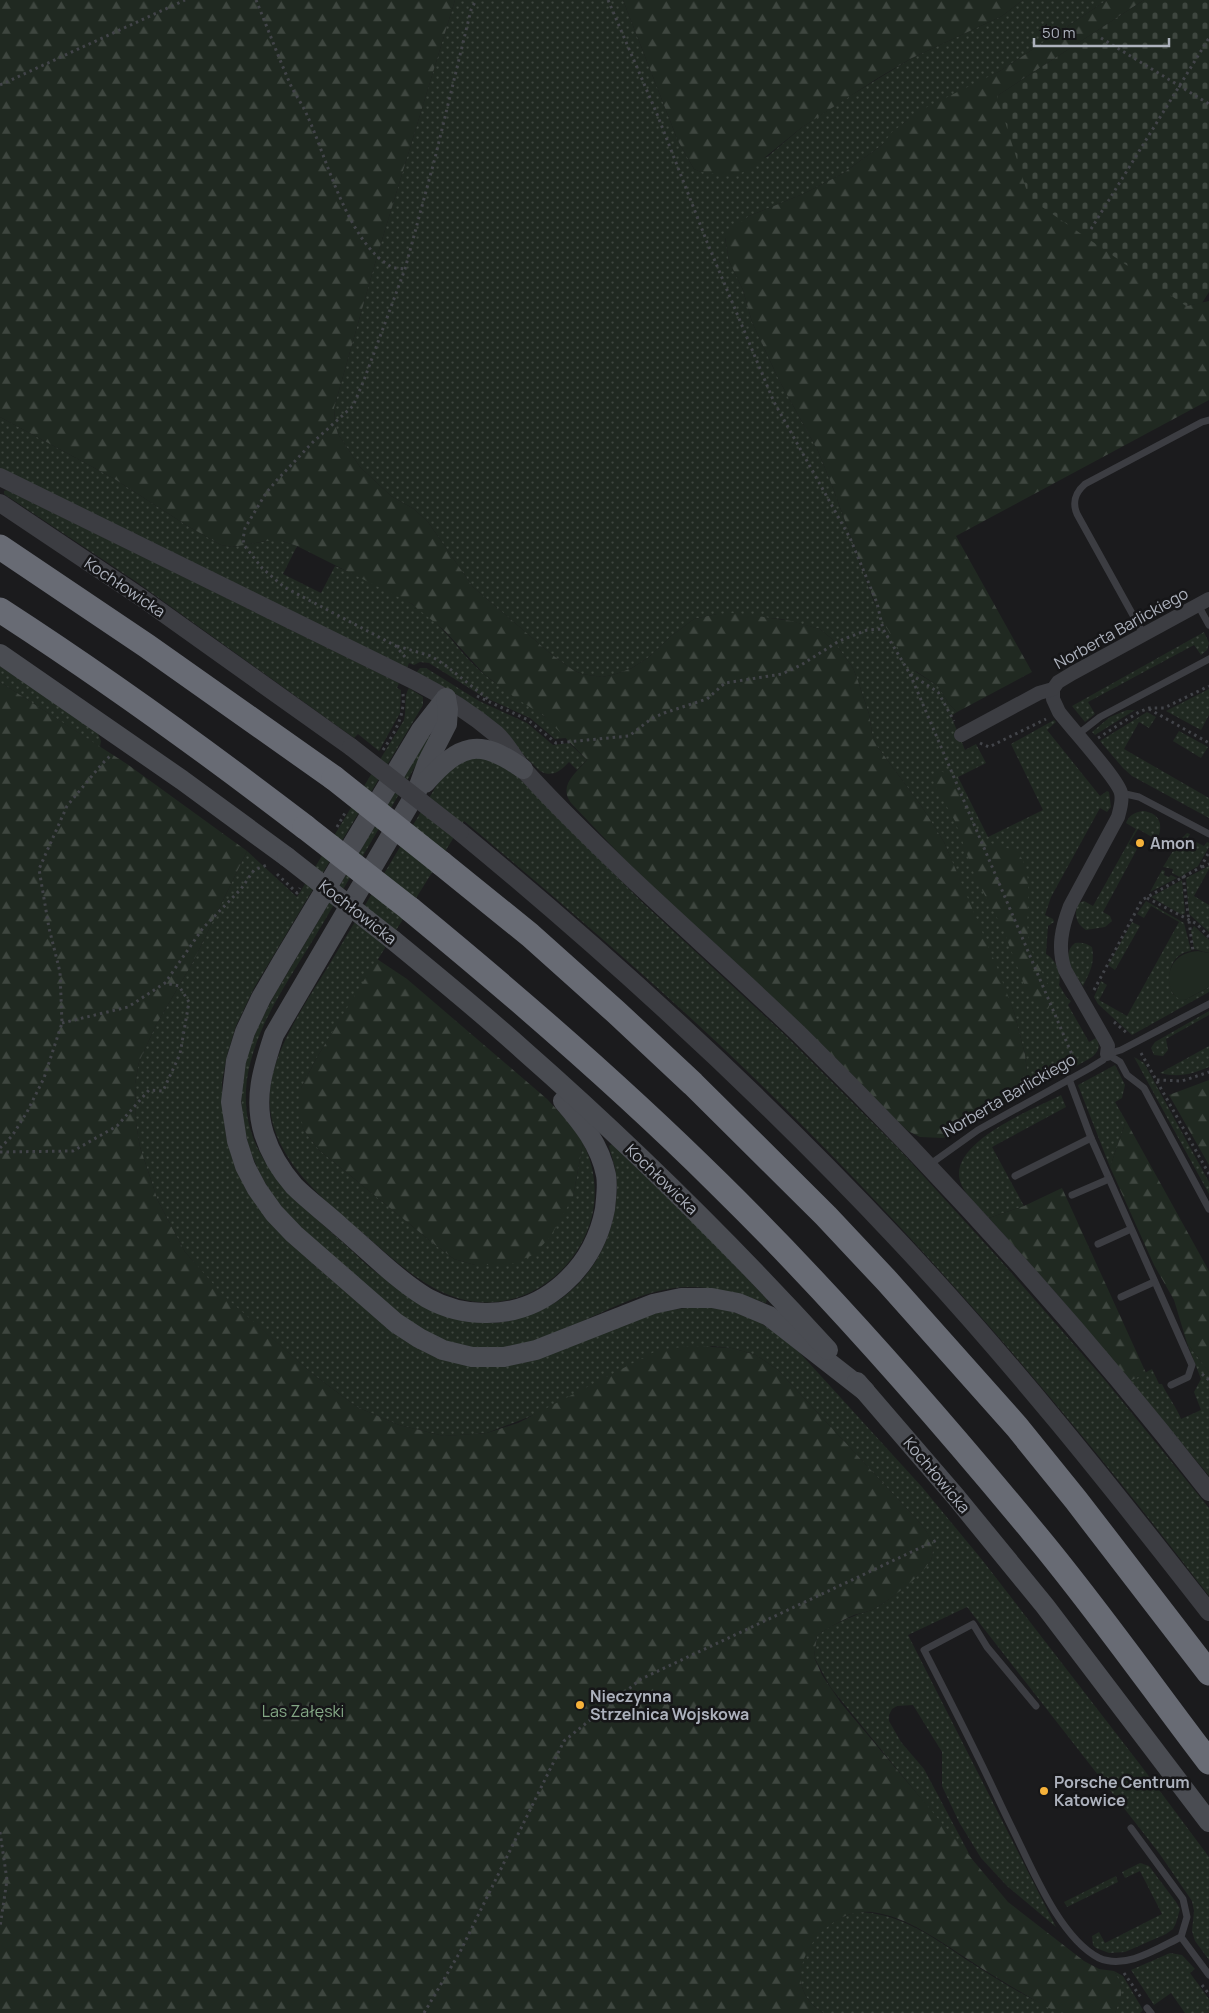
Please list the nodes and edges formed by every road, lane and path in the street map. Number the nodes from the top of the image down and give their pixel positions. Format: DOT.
graph roads {
  1 [pos="185,0"];
  2 [pos="256,0"];
  3 [pos="476,0"];
  4 [pos="608,0"];
  5 [pos="1101,38"];
  6 [pos="1209,38"];
  7 [pos="0,85"];
  8 [pos="1180,87"];
  9 [pos="1209,104"];
  10 [pos="1091,229"];
  11 [pos="405,269"];
  12 [pos="1209,420"];
  13 [pos="0,477"];
  14 [pos="0,504"];
  15 [pos="0,547"];
  16 [pos="1204,602"];
  17 [pos="0,610"];
  18 [pos="1209,625"];
  19 [pos="883,629"];
  20 [pos="1144,635"];
  21 [pos="396,646"];
  22 [pos="0,654"];
  23 [pos="1209,659"];
  24 [pos="408,664"];
  25 [pos="910,674"];
  26 [pos="1209,686"];
  27 [pos="1053,689"];
  28 [pos="474,694"];
  29 [pos="446,698"];
  30 [pos="494,704"];
  31 [pos="1149,708"];
  32 [pos="1051,717"];
  33 [pos="961,735"];
  34 [pos="1077,735"];
  35 [pos="1096,739"];
  36 [pos="1209,743"];
  37 [pos="113,754"];
  38 [pos="523,769"];
  39 [pos="416,791"];
  40 [pos="1121,793"];
  41 [pos="1209,834"];
  42 [pos="1209,852"];
  43 [pos="1209,864"];
  44 [pos="264,867"];
  45 [pos="1201,867"];
  46 [pos="1183,876"];
  47 [pos="281,879"];
  48 [pos="290,887"];
  49 [pos="1146,897"];
  50 [pos="1188,920"];
  51 [pos="1209,937"];
  52 [pos="1193,951"];
  53 [pos="165,983"];
  54 [pos="1091,995"];
  55 [pos="1209,1004"];
  56 [pos="1108,1016"];
  57 [pos="62,1023"];
  58 [pos="1135,1043"];
  59 [pos="524,1050"];
  60 [pos="1107,1054"];
  61 [pos="1209,1072"];
  62 [pos="1080,1074"];
  63 [pos="1069,1079"];
  64 [pos="1157,1080"];
  65 [pos="1091,1138"];
  66 [pos="0,1150"];
  67 [pos="928,1165"];
  68 [pos="1209,1174"];
  69 [pos="1015,1176"];
  70 [pos="1109,1179"];
  71 [pos="1072,1195"];
  72 [pos="1209,1209"];
  73 [pos="1131,1229"];
  74 [pos="1098,1244"];
  75 [pos="1154,1282"];
  76 [pos="1121,1297"];
  77 [pos="1171,1385"];
  78 [pos="866,1391"];
  79 [pos="1209,1492"];
  80 [pos="937,1540"];
  81 [pos="1209,1612"];
  82 [pos="1209,1673"];
  83 [pos="1036,1706"];
  84 [pos="1209,1762"];
  85 [pos="1209,1822"];
  86 [pos="1131,1828"];
  87 [pos="0,1832"];
  88 [pos="0,1927"];
  89 [pos="1181,1936"];
  90 [pos="1116,1960"];
  91 [pos="1209,1975"];
  92 [pos="1149,2011"];
  93 [pos="424,2013"];
  1 -- 7 [label="path"];
  2 -- 11 [label="path"];
  3 -- 11 [label="path"];
  4 -- 19 [label="path"];
  5 -- 8 [label="path"];
  6 -- 8 [label="path"];
  8 -- 9 [label="path"];
  8 -- 10 [label="path"];
  11 -- 21 [label="path"];
  12 -- 20 [label="lane"];
  13 -- 29 [label="street"];
  14 -- 81 [label="street, Kochłowicka, bridge"];
  15 -- 82 [label="highway, bridge"];
  16 -- 18 [label="lane"];
  16 -- 20 [label="street, Norberta Barlickiego"];
  17 -- 84 [label="highway, bridge"];
  19 -- 25 [label="path"];
  19 -- 30 [label="path"];
  20 -- 27 [label="street, Norberta Barlickiego"];
  21 -- 24 [label="path"];
  21 -- 30 [label="path"];
  22 -- 59 [label="main road, Kochłowicka, bridge"];
  23 -- 34 [label="lane"];
  25 -- 33 [label="path"];
  25 -- 62 [label="path"];
  26 -- 31 [label="path"];
  27 -- 33 [label="street, Norberta Barlickiego"];
  27 -- 34 [label="street, Norberta Barlickiego"];
  28 -- 30 [label="path"];
  29 -- 38 [label="street"];
  29 -- 39 [label="main road"];
  29 -- 78 [label="main road"];
  31 -- 35 [label="path"];
  31 -- 36 [label="path"];
  32 -- 33 [label="path"];
  34 -- 40 [label="street, Norberta Barlickiego"];
  37 -- 57 [label="path"];
  38 -- 39 [label="main road"];
  38 -- 67 [label="street"];
  39 -- 59 [label="main road"];
  40 -- 41 [label="lane"];
  40 -- 60 [label="street"];
  42 -- 45 [label="path"];
  43 -- 45 [label="path"];
  44 -- 53 [label="path"];
  45 -- 46 [label="path"];
  46 -- 49 [label="path"];
  46 -- 50 [label="path"];
  47 -- 48 [label="path"];
  49 -- 50 [label="path"];
  49 -- 54 [label="path"];
  50 -- 51 [label="path"];
  50 -- 52 [label="path"];
  53 -- 57 [label="path"];
  53 -- 66 [label="path"];
  55 -- 58 [label="lane, Norberta Barlickiego"];
  56 -- 58 [label="path"];
  57 -- 66 [label="path"];
  58 -- 60 [label="lane, Norberta Barlickiego"];
  58 -- 64 [label="path"];
  59 -- 78 [label="main road, Kochłowicka"];
  60 -- 62 [label="lane, Norberta Barlickiego"];
  60 -- 72 [label="lane"];
  61 -- 64 [label="path"];
  62 -- 63 [label="lane, Norberta Barlickiego"];
  63 -- 65 [label="lane"];
  63 -- 67 [label="lane, Norberta Barlickiego"];
  64 -- 68 [label="path"];
  65 -- 69 [label="lane"];
  65 -- 70 [label="lane"];
  67 -- 79 [label="street"];
  70 -- 71 [label="lane"];
  70 -- 73 [label="lane"];
  73 -- 74 [label="lane"];
  73 -- 75 [label="lane"];
  75 -- 76 [label="lane"];
  75 -- 77 [label="lane"];
  78 -- 85 [label="main road, Kochłowicka"];
  80 -- 93 [label="path"];
  83 -- 90 [label="lane"];
  86 -- 89 [label="lane"];
  87 -- 88 [label="path"];
  89 -- 90 [label="lane"];
  89 -- 91 [label="lane"];
  90 -- 92 [label="path"];
}
